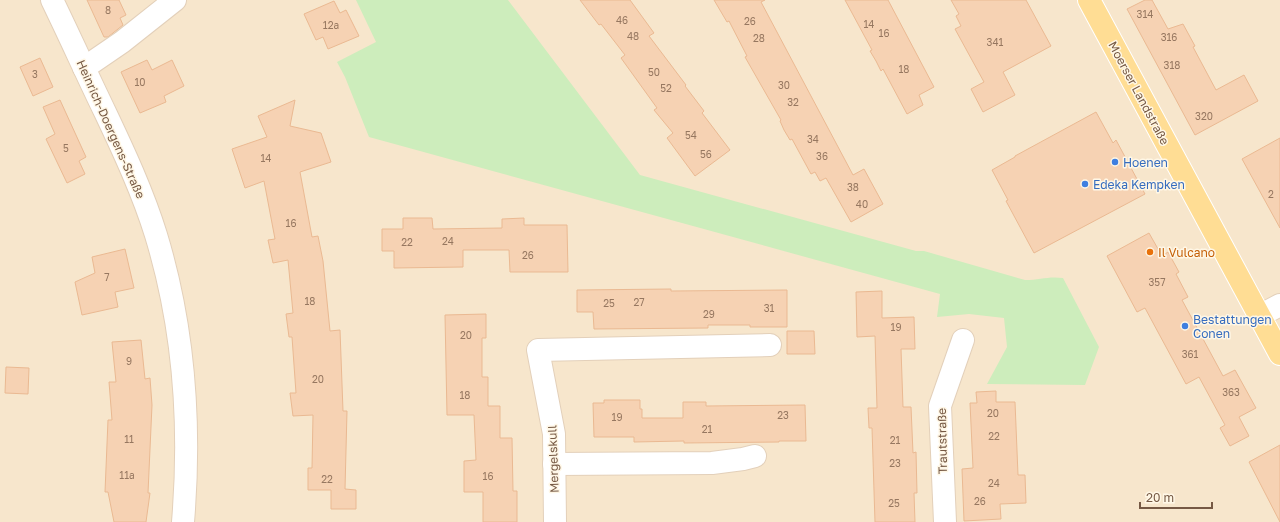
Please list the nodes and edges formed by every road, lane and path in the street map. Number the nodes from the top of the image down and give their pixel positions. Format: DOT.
graph roads {
  1 [pos="52,0"];
  2 [pos="175,0"];
  3 [pos="1089,0"];
  4 [pos="84,68"];
  5 [pos="1280,305"];
  6 [pos="1259,316"];
  7 [pos="962,340"];
  8 [pos="770,345"];
  9 [pos="1280,354"];
  10 [pos="754,456"];
  11 [pos="554,464"];
  12 [pos="183,522"];
  13 [pos="554,522"];
  14 [pos="945,522"];
  1 -- 4 [label="street, Heinrich-Doergens-Straße"];
  2 -- 4 [label="street"];
  3 -- 6 [label="main road, Moerser Landstraße"];
  4 -- 12 [label="street, Heinrich-Doergens-Straße"];
  5 -- 6 [label="street"];
  6 -- 9 [label="main road, Moerser Landstraße"];
  7 -- 14 [label="street, Trautstraße"];
  8 -- 11 [label="street, Mergelskull"];
  10 -- 11 [label="street"];
  11 -- 13 [label="street, Mergelskull"];
}
